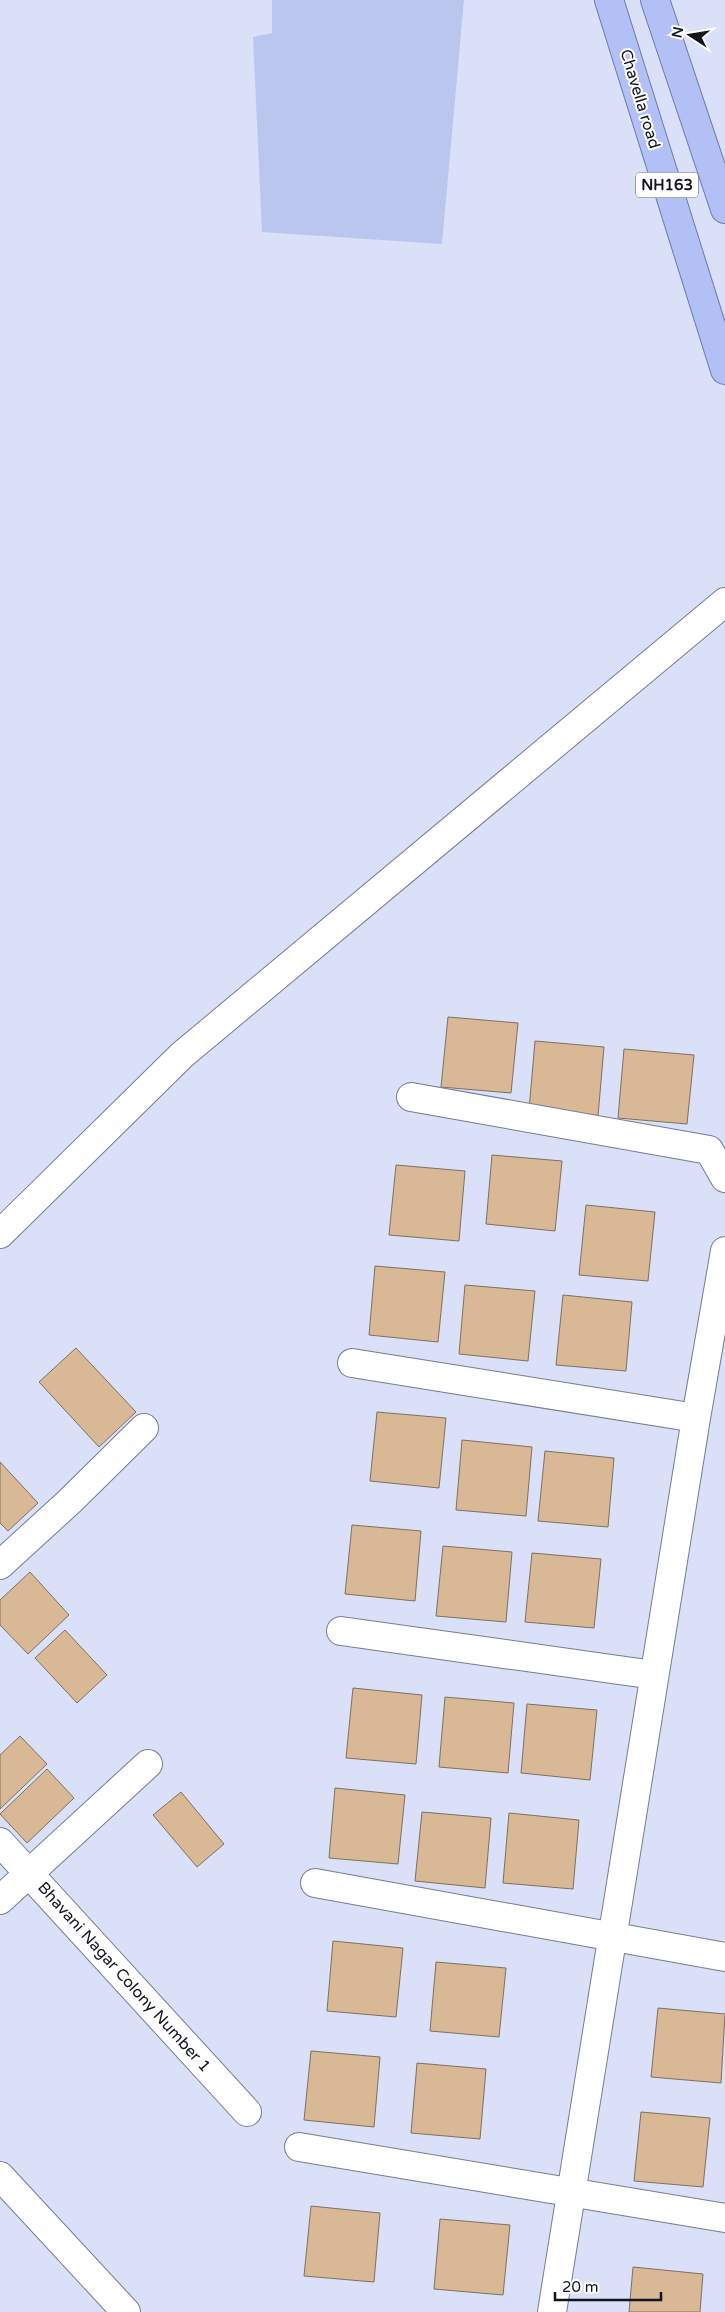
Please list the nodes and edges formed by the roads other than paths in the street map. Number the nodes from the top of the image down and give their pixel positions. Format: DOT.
graph roads {
  1 [pos="609,0"];
  2 [pos="655,0"];
  3 [pos="725,209"];
  4 [pos="725,370"];
  5 [pos="725,602"];
  6 [pos="411,1098"];
  7 [pos="725,1178"];
  8 [pos="0,1234"];
  9 [pos="725,1251"];
  10 [pos="352,1363"];
  11 [pos="696,1418"];
  12 [pos="144,1428"];
  13 [pos="0,1564"];
  14 [pos="341,1631"];
  15 [pos="654,1675"];
  16 [pos="148,1764"];
  17 [pos="0,1842"];
  18 [pos="29,1873"];
  19 [pos="315,1883"];
  20 [pos="0,1900"];
  21 [pos="613,1937"];
  22 [pos="725,1957"];
  23 [pos="247,2112"];
  24 [pos="299,2147"];
  25 [pos="0,2176"];
  26 [pos="572,2193"];
  27 [pos="725,2218"];
  28 [pos="126,2312"];
  29 [pos="552,2312"];
  1 -- 4 [label="highway, Chavella road / NH163"];
  2 -- 3 [label="highway, NH163"];
  5 -- 8 [label="street"];
  6 -- 7 [label="street"];
  9 -- 11 [label="street"];
  10 -- 11 [label="street"];
  11 -- 15 [label="street"];
  12 -- 13 [label="street"];
  14 -- 15 [label="street"];
  15 -- 21 [label="street"];
  16 -- 18 [label="street"];
  17 -- 18 [label="street, Bhavani Nagar Colony Number 1"];
  18 -- 20 [label="street"];
  18 -- 23 [label="street, Bhavani Nagar Colony Number 1"];
  19 -- 21 [label="street"];
  21 -- 22 [label="street"];
  21 -- 26 [label="street"];
  24 -- 26 [label="street"];
  25 -- 28 [label="street"];
  26 -- 27 [label="street"];
  26 -- 29 [label="street"];
}
